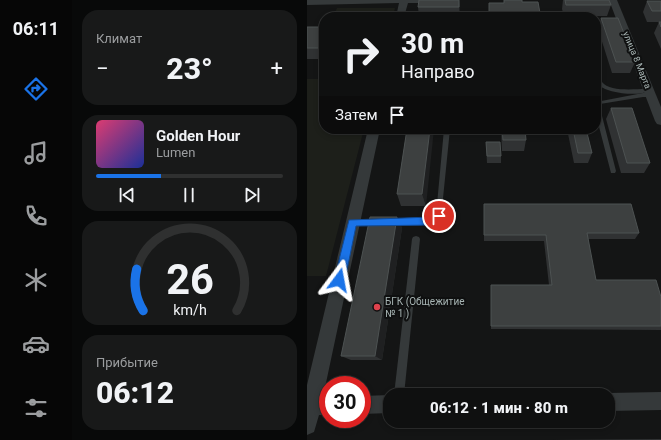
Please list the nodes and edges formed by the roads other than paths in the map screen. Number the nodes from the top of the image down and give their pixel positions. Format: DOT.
graph roads {
  1 [pos="429,0"];
  2 [pos="441,0"];
  3 [pos="613,0"];
  4 [pos="331,1"];
  5 [pos="404,1"];
  6 [pos="307,2"];
  7 [pos="401,12"];
  8 [pos="601,84"];
  9 [pos="654,93"];
  10 [pos="601,102"];
  11 [pos="661,121"];
  12 [pos="601,124"];
  13 [pos="373,134"];
  14 [pos="447,134"];
  15 [pos="613,171"];
  16 [pos="353,222"];
  17 [pos="416,239"];
  18 [pos="400,388"];
  19 [pos="661,401"];
  20 [pos="615,402"];
  21 [pos="383,404"];
  22 [pos="371,405"];
  23 [pos="315,406"];
  24 [pos="307,425"];
  1 -- 2 [label="street"];
  1 -- 5 [label="street"];
  3 -- 9 [label="street, улица 8 Марта"];
  4 -- 5 [label="street"];
  4 -- 6 [label="street"];
  5 -- 7 [label="street"];
  8 -- 9 [label="lane"];
  9 -- 10 [label="lane"];
  9 -- 11 [label="street, улица 8 Марта"];
  12 -- 15 [label="lane"];
  13 -- 16 [label="street"];
  14 -- 16 [label="lane"];
  16 -- 23 [label="street"];
  17 -- 18 [label="lane"];
  19 -- 20 [label="street"];
  21 -- 22 [label="street"];
  23 -- 24 [label="street"];
}
